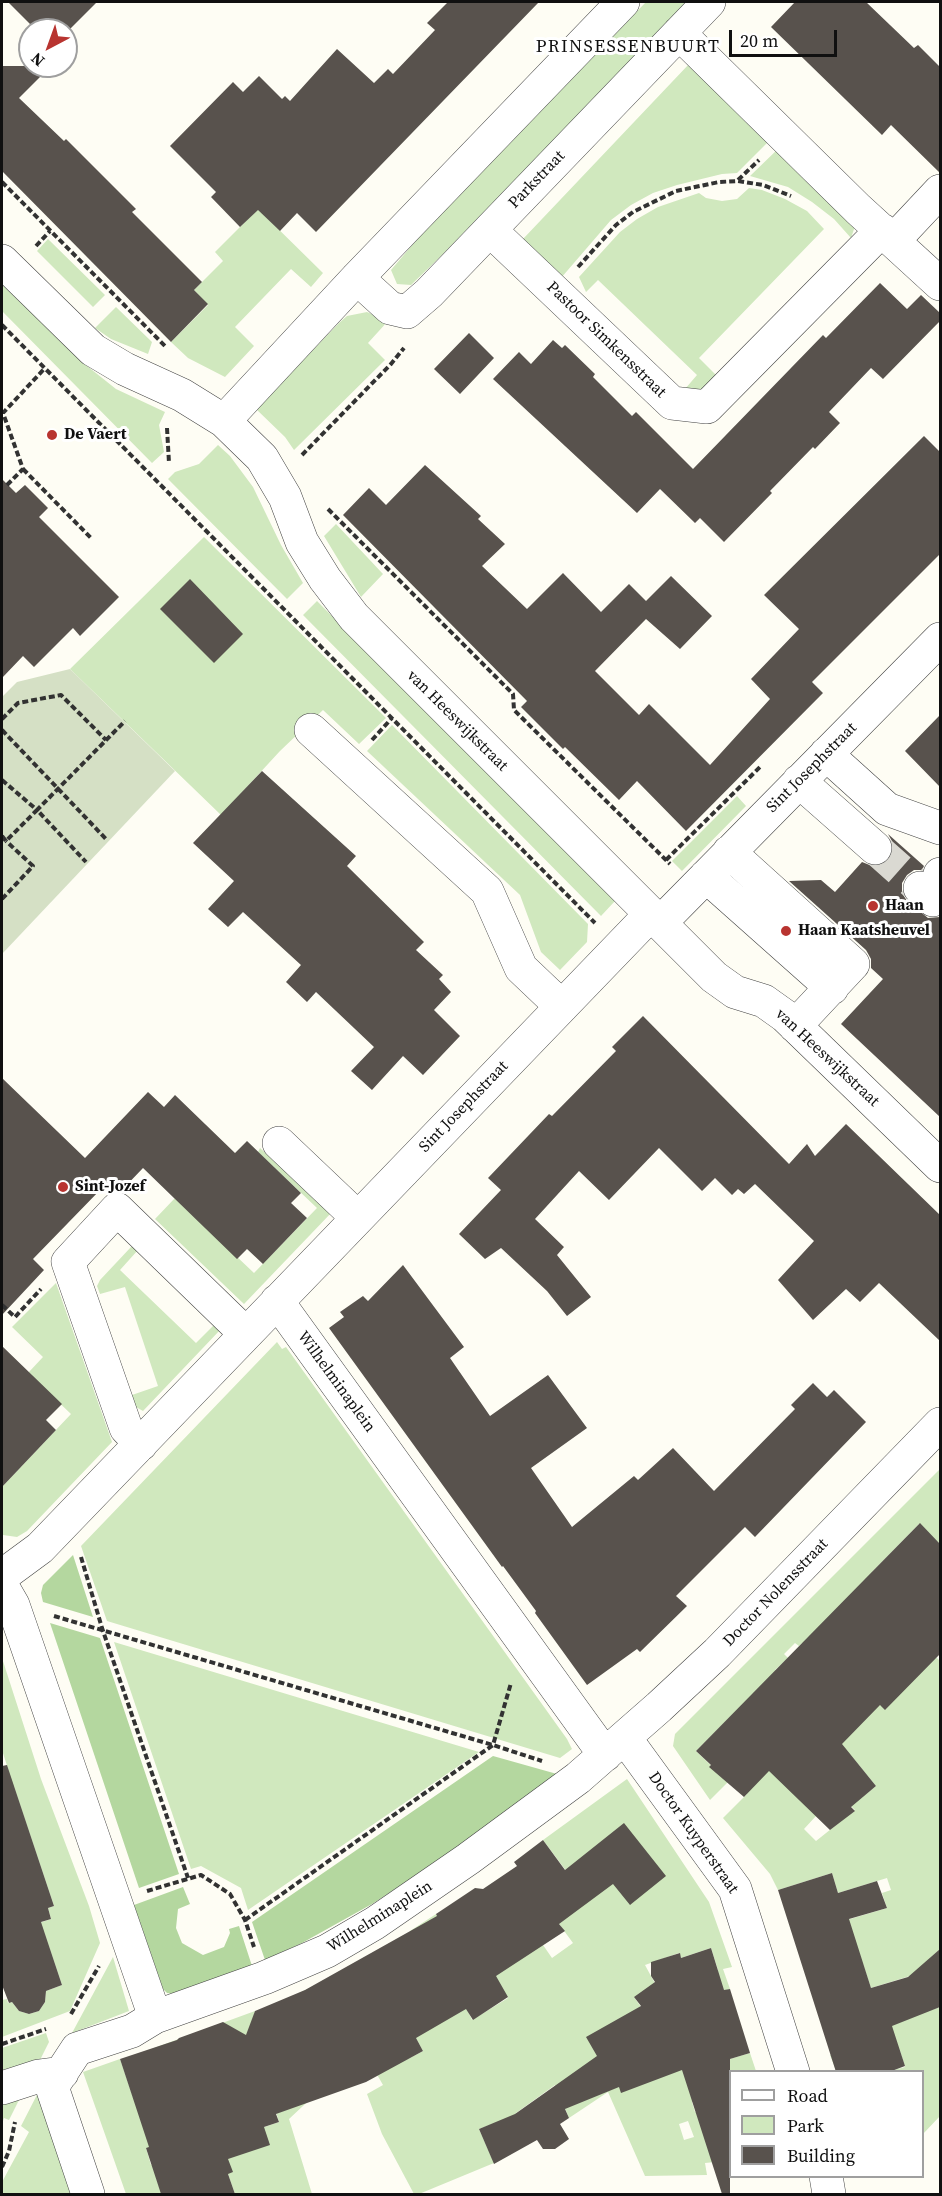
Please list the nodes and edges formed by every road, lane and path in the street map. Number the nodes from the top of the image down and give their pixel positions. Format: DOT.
graph roads {
  1 [pos="623,2"];
  2 [pos="709,2"];
  3 [pos="679,33"];
  4 [pos="2,182"];
  5 [pos="940,191"];
  6 [pos="794,197"];
  7 [pos="490,230"];
  8 [pos="888,235"];
  9 [pos="2,261"];
  10 [pos="357,278"];
  11 [pos="940,284"];
  12 [pos="556,293"];
  13 [pos="407,312"];
  14 [pos="2,325"];
  15 [pos="171,350"];
  16 [pos="45,368"];
  17 [pos="224,421"];
  18 [pos="294,451"];
  19 [pos="22,469"];
  20 [pos="7,484"];
  21 [pos="323,499"];
  22 [pos="92,539"];
  23 [pos="940,639"];
  24 [pos="2,719"];
  25 [pos="125,721"];
  26 [pos="2,730"];
  27 [pos="311,730"];
  28 [pos="106,740"];
  29 [pos="826,754"];
  30 [pos="763,764"];
  31 [pos="3,780"];
  32 [pos="799,781"];
  33 [pos="57,789"];
  34 [pos="37,810"];
  35 [pos="940,828"];
  36 [pos="2,836"];
  37 [pos="106,839"];
  38 [pos="6,841"];
  39 [pos="869,843"];
  40 [pos="666,860"];
  41 [pos="86,862"];
  42 [pos="712,870"];
  43 [pos="2,899"];
  44 [pos="655,918"];
  45 [pos="618,946"];
  46 [pos="561,1006"];
  47 [pos="795,1026"];
  48 [pos="279,1143"];
  49 [pos="940,1166"];
  50 [pos="358,1218"];
  51 [pos="68,1262"];
  52 [pos="278,1301"];
  53 [pos="2,1305"];
  54 [pos="246,1334"];
  55 [pos="940,1424"];
  56 [pos="141,1444"];
  57 [pos="69,1518"];
  58 [pos="5,1589"];
  59 [pos="102,1628"];
  60 [pos="537,1660"];
  61 [pos="493,1745"];
  62 [pos="604,1756"];
  63 [pos="188,1878"];
  64 [pos="119,1914"];
  65 [pos="244,1920"];
  66 [pos="264,1978"];
  67 [pos="155,2017"];
  68 [pos="66,2022"];
  69 [pos="55,2026"];
  70 [pos="2,2044"];
  71 [pos="792,2070"];
  72 [pos="62,2073"];
  73 [pos="2,2088"];
  74 [pos="826,2178"];
  75 [pos="88,2194"];
  76 [pos="829,2194"];
  1 -- 10 [label="street"];
  2 -- 3 [label="street, Parkstraat"];
  3 -- 7 [label="street, Parkstraat"];
  3 -- 8 [label="street"];
  4 -- 15 [label="path"];
  5 -- 8 [label="street"];
  6 -- 12 [label="path"];
  7 -- 12 [label="street, Pastoor Simkensstraat"];
  7 -- 13 [label="street, Parkstraat"];
  8 -- 11 [label="street"];
  8 -- 12 [label="street, Pastoor Simkensstraat"];
  9 -- 17 [label="street, van Heeswijkstraat"];
  10 -- 13 [label="street"];
  10 -- 17 [label="street"];
  13 -- 18 [label="path"];
  14 -- 16 [label="path"];
  16 -- 19 [label="path"];
  16 -- 45 [label="path"];
  17 -- 44 [label="street, van Heeswijkstraat"];
  19 -- 20 [label="path"];
  19 -- 22 [label="path"];
  21 -- 40 [label="path"];
  23 -- 29 [label="street, Sint Josephstraat"];
  24 -- 28 [label="path"];
  25 -- 28 [label="path"];
  26 -- 33 [label="path"];
  27 -- 46 [label="street"];
  28 -- 33 [label="path"];
  29 -- 32 [label="street, Sint Josephstraat"];
  29 -- 35 [label="street"];
  30 -- 40 [label="path"];
  31 -- 34 [label="path"];
  32 -- 39 [label="street"];
  32 -- 42 [label="street, Sint Josephstraat"];
  33 -- 34 [label="path"];
  33 -- 37 [label="path"];
  34 -- 38 [label="path"];
  34 -- 41 [label="path"];
  36 -- 38 [label="path"];
  38 -- 43 [label="path"];
  40 -- 42 [label="path"];
  42 -- 44 [label="street, Sint Josephstraat"];
  42 -- 47 [label="street"];
  44 -- 45 [label="street, Sint Josephstraat"];
  44 -- 47 [label="street, van Heeswijkstraat"];
  45 -- 46 [label="street, Sint Josephstraat"];
  46 -- 50 [label="street, Sint Josephstraat"];
  47 -- 49 [label="street, van Heeswijkstraat"];
  48 -- 50 [label="street"];
  50 -- 52 [label="street, Sint Josephstraat"];
  51 -- 53 [label="path"];
  51 -- 54 [label="street"];
  51 -- 56 [label="street"];
  52 -- 54 [label="street"];
  52 -- 60 [label="street, Wilhelminaplein"];
  54 -- 56 [label="street"];
  55 -- 62 [label="street, Doctor Nolensstraat"];
  56 -- 57 [label="street"];
  57 -- 58 [label="street"];
  57 -- 59 [label="path"];
  58 -- 59 [label="path"];
  58 -- 64 [label="street"];
  59 -- 61 [label="path"];
  59 -- 63 [label="path"];
  60 -- 61 [label="path"];
  60 -- 62 [label="street, Wilhelminaplein"];
  61 -- 62 [label="path"];
  61 -- 65 [label="path"];
  62 -- 66 [label="street, Wilhelminaplein"];
  62 -- 71 [label="street, Doctor Kuyperstraat"];
  63 -- 64 [label="path"];
  63 -- 65 [label="path"];
  64 -- 67 [label="street"];
  64 -- 68 [label="path"];
  65 -- 66 [label="path"];
  66 -- 67 [label="street, Wilhelminaplein"];
  67 -- 72 [label="street, Wilhelminaplein"];
  69 -- 70 [label="path"];
  72 -- 73 [label="street"];
  72 -- 75 [label="street"];
  74 -- 76 [label="street"];
}
